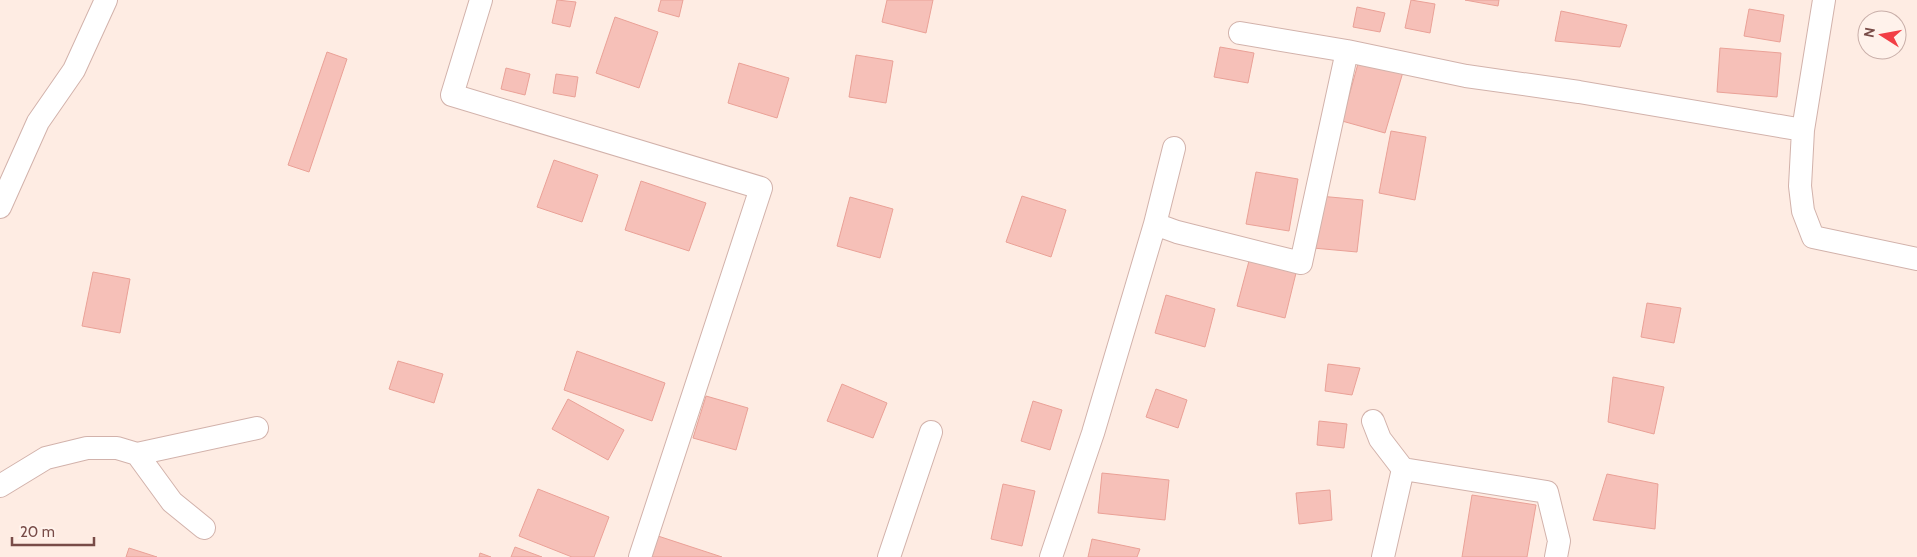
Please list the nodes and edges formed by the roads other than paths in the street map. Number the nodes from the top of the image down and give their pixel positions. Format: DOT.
graph roads {
  1 [pos="106,0"];
  2 [pos="481,0"];
  3 [pos="1824,0"];
  4 [pos="1240,33"];
  5 [pos="1347,50"];
  6 [pos="1803,130"];
  7 [pos="1174,148"];
  8 [pos="0,207"];
  9 [pos="1155,224"];
  10 [pos="1917,259"];
  11 [pos="1373,421"];
  12 [pos="257,428"];
  13 [pos="931,432"];
  14 [pos="137,454"];
  15 [pos="1404,469"];
  16 [pos="0,486"];
  17 [pos="204,528"];
  18 [pos="640,557"];
  19 [pos="889,557"];
  20 [pos="1052,557"];
  21 [pos="1383,557"];
  22 [pos="1556,557"];
  1 -- 8 [label="street"];
  2 -- 18 [label="street"];
  3 -- 6 [label="street"];
  4 -- 5 [label="street"];
  5 -- 6 [label="street"];
  5 -- 9 [label="street"];
  6 -- 10 [label="street"];
  7 -- 9 [label="street"];
  9 -- 20 [label="street"];
  11 -- 15 [label="street"];
  12 -- 14 [label="street"];
  13 -- 19 [label="street"];
  14 -- 16 [label="street"];
  14 -- 17 [label="street"];
  15 -- 21 [label="street"];
  15 -- 22 [label="street"];
}
